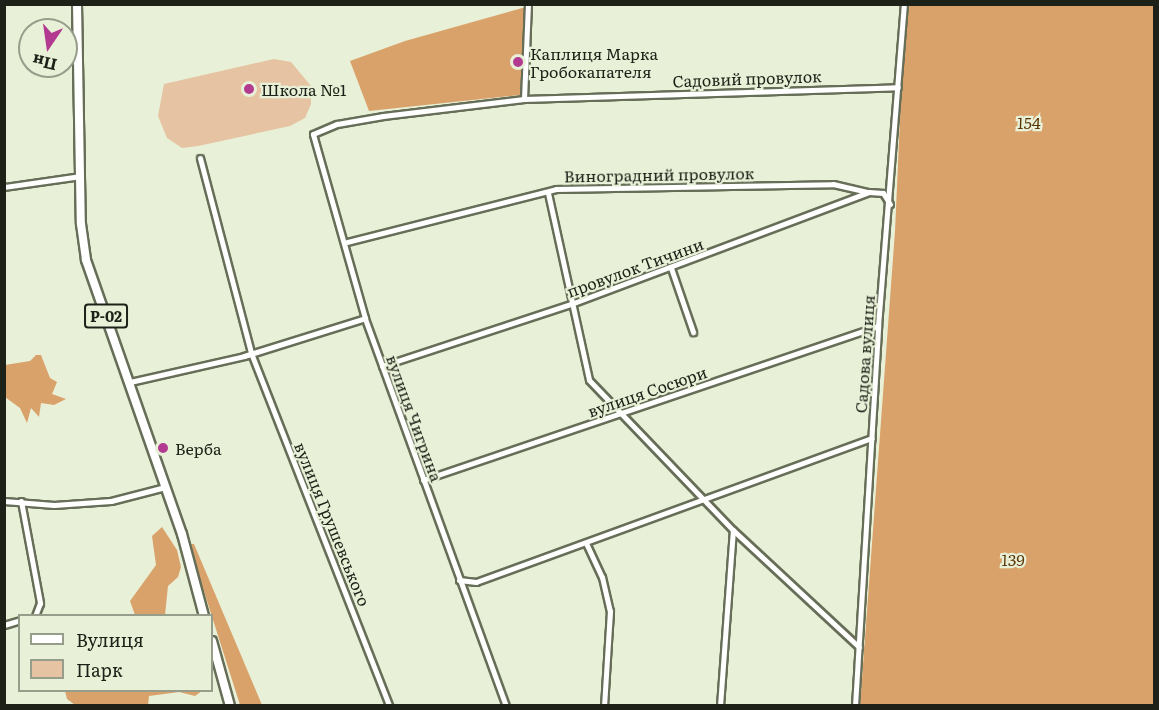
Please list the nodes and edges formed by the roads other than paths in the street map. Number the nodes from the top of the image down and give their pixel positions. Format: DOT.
graph roads {
  1 [pos="77,4"];
  2 [pos="528,4"];
  3 [pos="904,4"];
  4 [pos="898,87"];
  5 [pos="524,99"];
  6 [pos="313,134"];
  7 [pos="200,158"];
  8 [pos="80,176"];
  9 [pos="4,187"];
  10 [pos="869,192"];
  11 [pos="548,194"];
  12 [pos="890,204"];
  13 [pos="347,242"];
  14 [pos="670,268"];
  15 [pos="571,304"];
  16 [pos="365,318"];
  17 [pos="878,326"];
  18 [pos="693,332"];
  19 [pos="251,353"];
  20 [pos="382,366"];
  21 [pos="130,382"];
  22 [pos="622,414"];
  23 [pos="872,438"];
  24 [pos="423,480"];
  25 [pos="165,487"];
  26 [pos="703,500"];
  27 [pos="4,501"];
  28 [pos="21,501"];
  29 [pos="733,530"];
  30 [pos="586,543"];
  31 [pos="459,580"];
  32 [pos="35,614"];
  33 [pos="204,614"];
  34 [pos="213,645"];
  35 [pos="859,647"];
  36 [pos="230,705"];
  37 [pos="389,705"];
  38 [pos="506,705"];
  39 [pos="604,705"];
  40 [pos="720,705"];
  41 [pos="855,705"];
  1 -- 8 [label="main road, Р-02"];
  2 -- 5 [label="street"];
  3 -- 4 [label="street, Садова вулиця"];
  4 -- 5 [label="street, Садовий провулок"];
  4 -- 12 [label="street, Садова вулиця"];
  5 -- 6 [label="street, Садовий провулок"];
  6 -- 13 [label="street, вулиця Чигрина"];
  7 -- 19 [label="street, вулиця Грушевського"];
  8 -- 9 [label="street"];
  8 -- 21 [label="main road, Р-02"];
  10 -- 11 [label="street, Виноградний провулок"];
  10 -- 12 [label="street"];
  10 -- 14 [label="street, провулок Тичини"];
  11 -- 13 [label="street, Виноградний провулок"];
  11 -- 15 [label="street"];
  12 -- 17 [label="street, Садова вулиця"];
  13 -- 16 [label="street, вулиця Чигрина"];
  14 -- 15 [label="street, провулок Тичини"];
  14 -- 18 [label="street"];
  15 -- 20 [label="street, провулок Тичини"];
  15 -- 22 [label="street"];
  16 -- 19 [label="street"];
  16 -- 20 [label="street, вулиця Чигрина"];
  17 -- 22 [label="street, вулиця Сосюри"];
  17 -- 23 [label="street, Садова вулиця"];
  19 -- 21 [label="street"];
  19 -- 37 [label="street, вулиця Грушевського"];
  20 -- 24 [label="street, вулиця Чигрина"];
  21 -- 25 [label="main road, Р-02"];
  22 -- 24 [label="street, вулиця Сосюри"];
  22 -- 26 [label="street"];
  23 -- 26 [label="street"];
  23 -- 35 [label="street, Садова вулиця"];
  24 -- 31 [label="street, вулиця Чигрина"];
  25 -- 28 [label="street"];
  25 -- 33 [label="main road, Р-02"];
  26 -- 29 [label="street"];
  26 -- 30 [label="street"];
  27 -- 28 [label="street"];
  28 -- 32 [label="street"];
  29 -- 35 [label="street"];
  29 -- 40 [label="street"];
  30 -- 31 [label="street"];
  30 -- 39 [label="street"];
  31 -- 38 [label="street, вулиця Чигрина"];
  34 -- 36 [label="main road"];
  35 -- 41 [label="street, Садова вулиця"];
}
